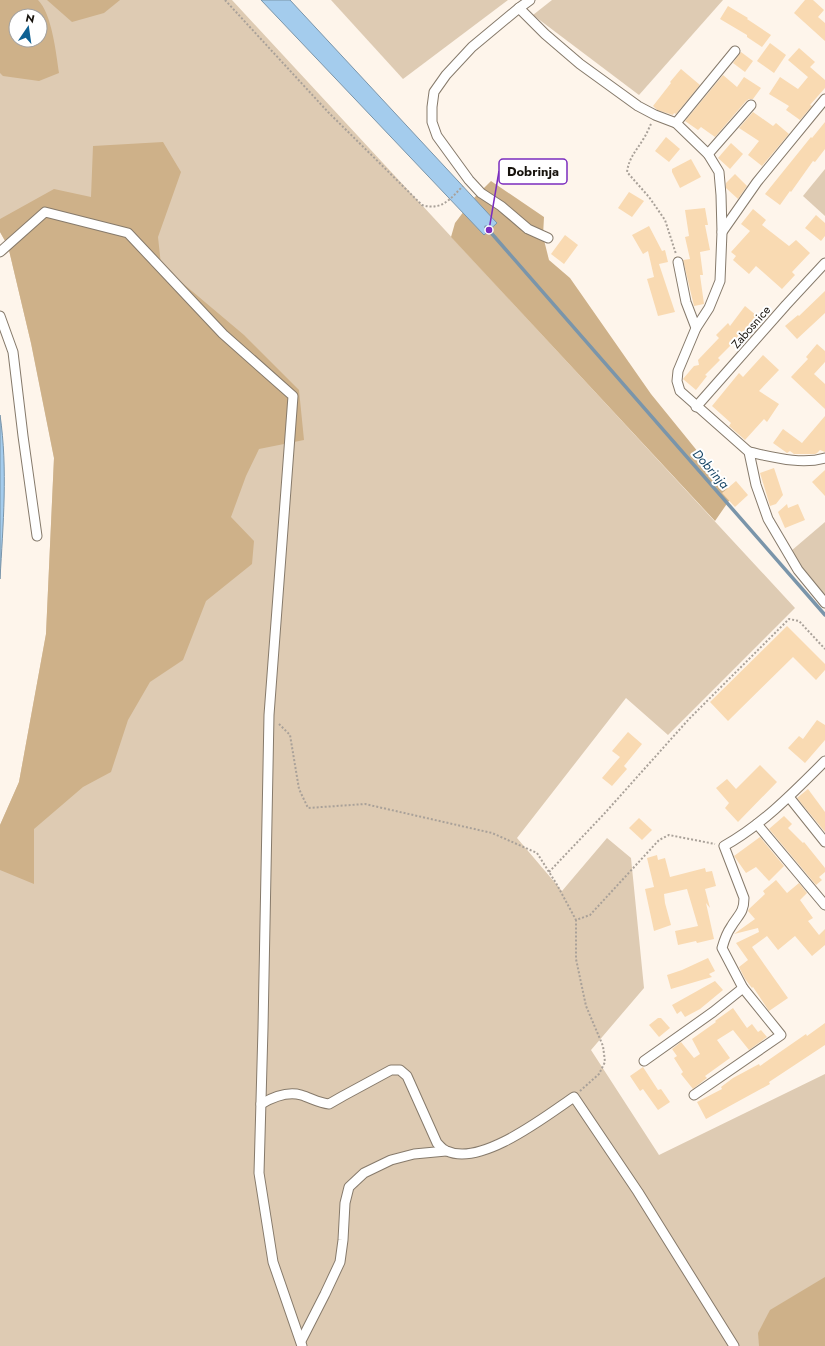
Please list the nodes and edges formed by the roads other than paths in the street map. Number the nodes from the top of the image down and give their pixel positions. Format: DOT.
graph roads {
  1 [pos="530,0"];
  2 [pos="519,8"];
  3 [pos="734,51"];
  4 [pos="825,99"];
  5 [pos="751,105"];
  6 [pos="676,123"];
  7 [pos="708,154"];
  8 [pos="722,232"];
  9 [pos="548,238"];
  10 [pos="0,252"];
  11 [pos="678,262"];
  12 [pos="825,264"];
  13 [pos="0,316"];
  14 [pos="696,328"];
  15 [pos="696,407"];
  16 [pos="749,452"];
  17 [pos="825,458"];
  18 [pos="37,536"];
  19 [pos="825,602"];
  20 [pos="825,761"];
  21 [pos="789,797"];
  22 [pos="757,824"];
  23 [pos="825,842"];
  24 [pos="825,904"];
  25 [pos="743,988"];
  26 [pos="644,1061"];
  27 [pos="694,1095"];
  28 [pos="261,1104"];
  29 [pos="446,1151"];
  30 [pos="302,1344"];
  31 [pos="734,1346"];
  1 -- 2 [label="street"];
  2 -- 6 [label="street"];
  2 -- 9 [label="street"];
  3 -- 6 [label="street"];
  4 -- 8 [label="street"];
  5 -- 7 [label="street"];
  6 -- 7 [label="street"];
  7 -- 8 [label="street"];
  8 -- 14 [label="street"];
  10 -- 28 [label="street"];
  11 -- 14 [label="street"];
  12 -- 15 [label="street, Zabosnice"];
  13 -- 18 [label="street"];
  14 -- 15 [label="street"];
  15 -- 16 [label="street"];
  16 -- 17 [label="street"];
  16 -- 19 [label="street"];
  20 -- 21 [label="street"];
  21 -- 22 [label="street"];
  21 -- 23 [label="street"];
  22 -- 24 [label="street"];
  22 -- 25 [label="street"];
  25 -- 26 [label="street"];
  25 -- 27 [label="street"];
  28 -- 29 [label="street"];
  28 -- 30 [label="street"];
  29 -- 30 [label="street"];
  29 -- 31 [label="street"];
}
